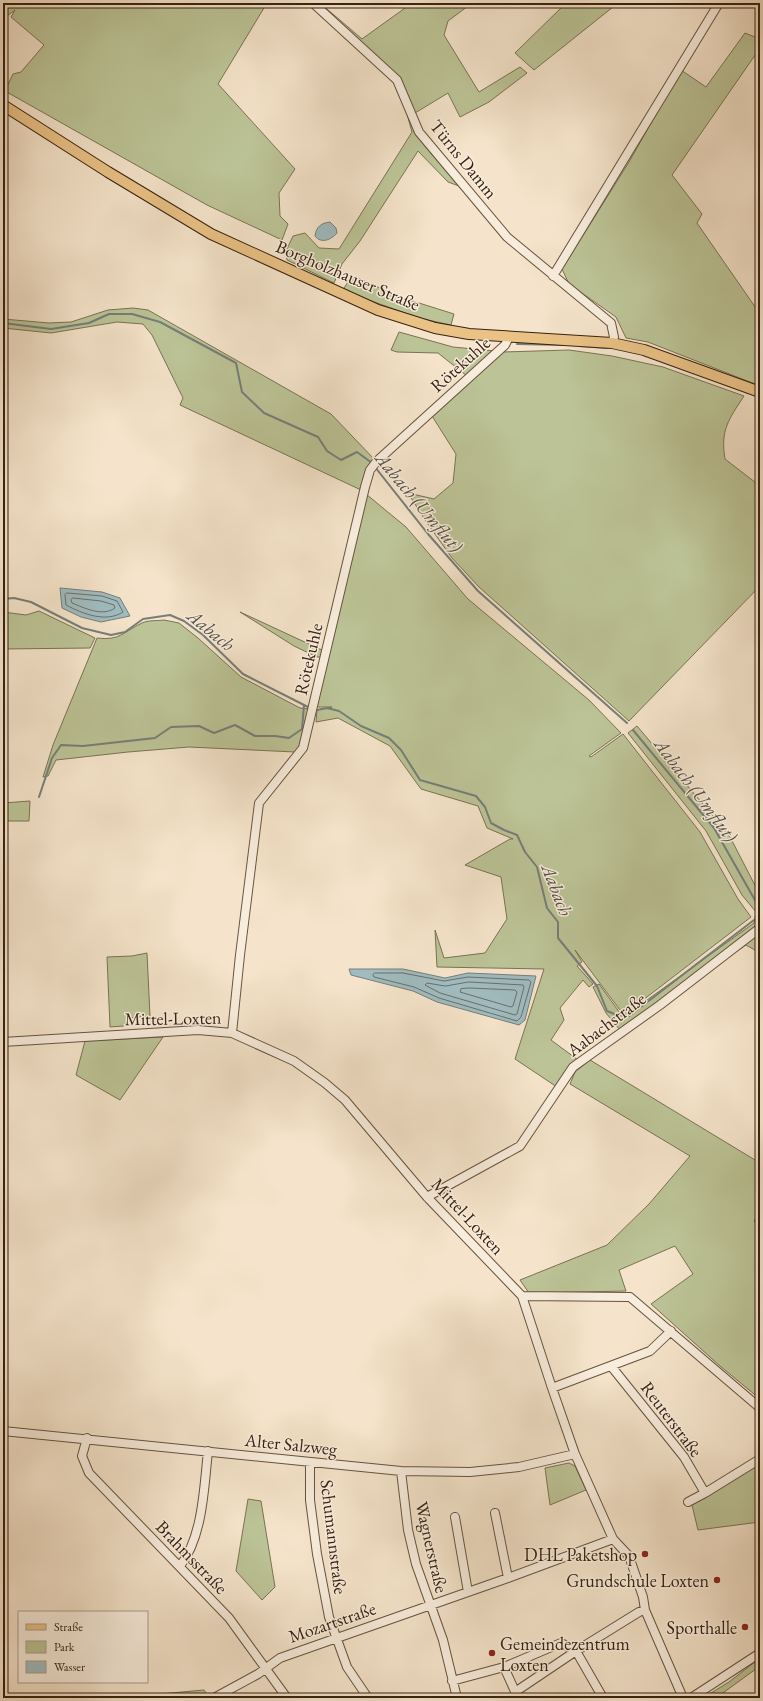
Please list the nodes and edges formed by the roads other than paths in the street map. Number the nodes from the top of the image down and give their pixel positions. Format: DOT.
graph roads {
  1 [pos="312,3"];
  2 [pos="719,3"];
  3 [pos="3,105"];
  4 [pos="553,276"];
  5 [pos="509,337"];
  6 [pos="612,343"];
  7 [pos="760,392"];
  8 [pos="760,928"];
  9 [pos="232,1033"];
  10 [pos="3,1042"];
  11 [pos="427,1197"];
  12 [pos="522,1296"];
  13 [pos="671,1331"];
  14 [pos="611,1366"];
  15 [pos="552,1388"];
  16 [pos="760,1408"];
  17 [pos="3,1431"];
  18 [pos="87,1438"];
  19 [pos="208,1451"];
  20 [pos="575,1454"];
  21 [pos="760,1459"];
  22 [pos="310,1462"];
  23 [pos="401,1472"];
  24 [pos="705,1493"];
  25 [pos="688,1502"];
  26 [pos="495,1513"];
  27 [pos="455,1517"];
  28 [pos="613,1539"];
  29 [pos="180,1566"];
  30 [pos="508,1578"];
  31 [pos="468,1592"];
  32 [pos="430,1605"];
  33 [pos="645,1610"];
  34 [pos="336,1637"];
  35 [pos="576,1651"];
  36 [pos="760,1653"];
  37 [pos="504,1667"];
  38 [pos="265,1668"];
  39 [pos="452,1681"];
  40 [pos="516,1695"];
  41 [pos="214,1698"];
  42 [pos="287,1698"];
  43 [pos="368,1698"];
  44 [pos="457,1698"];
  45 [pos="603,1698"];
  46 [pos="683,1698"];
  47 [pos="691,1698"];
  1 -- 4 [label="street, Türns Damm"];
  2 -- 4 [label="street"];
  3 -- 5 [label="main road, Borgholzhauser Straße"];
  4 -- 6 [label="street, Türns Damm"];
  5 -- 6 [label="main road, Borgholzhauser Straße"];
  5 -- 9 [label="street, Rötekuhle"];
  6 -- 7 [label="main road, Borgholzhauser Straße"];
  8 -- 11 [label="street, Aabachstraße"];
  9 -- 10 [label="street, Mittel-Loxten"];
  9 -- 11 [label="street, Mittel-Loxten"];
  11 -- 12 [label="street, Mittel-Loxten"];
  12 -- 13 [label="street"];
  12 -- 15 [label="street, Mittel-Loxten"];
  13 -- 14 [label="street"];
  13 -- 16 [label="street"];
  14 -- 15 [label="street"];
  14 -- 24 [label="street, Reuterstraße"];
  15 -- 20 [label="street, Mittel-Loxten"];
  17 -- 18 [label="street, Alter Salzweg"];
  18 -- 19 [label="street, Alter Salzweg"];
  18 -- 29 [label="street, Brahmsstraße"];
  19 -- 22 [label="street, Alter Salzweg"];
  19 -- 29 [label="street"];
  20 -- 23 [label="street, Alter Salzweg"];
  20 -- 28 [label="street, Mittel-Loxten"];
  21 -- 24 [label="street"];
  22 -- 23 [label="street, Alter Salzweg"];
  22 -- 34 [label="street, Schumannstraße"];
  23 -- 32 [label="street, Wagnerstraße"];
  24 -- 25 [label="street"];
  26 -- 30 [label="street"];
  27 -- 31 [label="street"];
  28 -- 30 [label="street, Mozartstraße"];
  28 -- 33 [label="street, Mittel-Loxten"];
  29 -- 38 [label="street, Brahmsstraße"];
  30 -- 31 [label="street, Mozartstraße"];
  31 -- 32 [label="street, Mozartstraße"];
  32 -- 34 [label="street, Mozartstraße"];
  32 -- 39 [label="street, Wagnerstraße"];
  33 -- 35 [label="street"];
  33 -- 46 [label="street, Mittel-Loxten"];
  34 -- 38 [label="street, Mozartstraße"];
  34 -- 43 [label="street, Schumannstraße"];
  35 -- 37 [label="street"];
  35 -- 40 [label="street"];
  35 -- 45 [label="street"];
  36 -- 47 [label="street"];
  37 -- 39 [label="street"];
  37 -- 40 [label="street"];
  38 -- 41 [label="street, Mozartstraße"];
  38 -- 42 [label="street, Brahmsstraße"];
  39 -- 44 [label="street, Wagnerstraße"];
}
